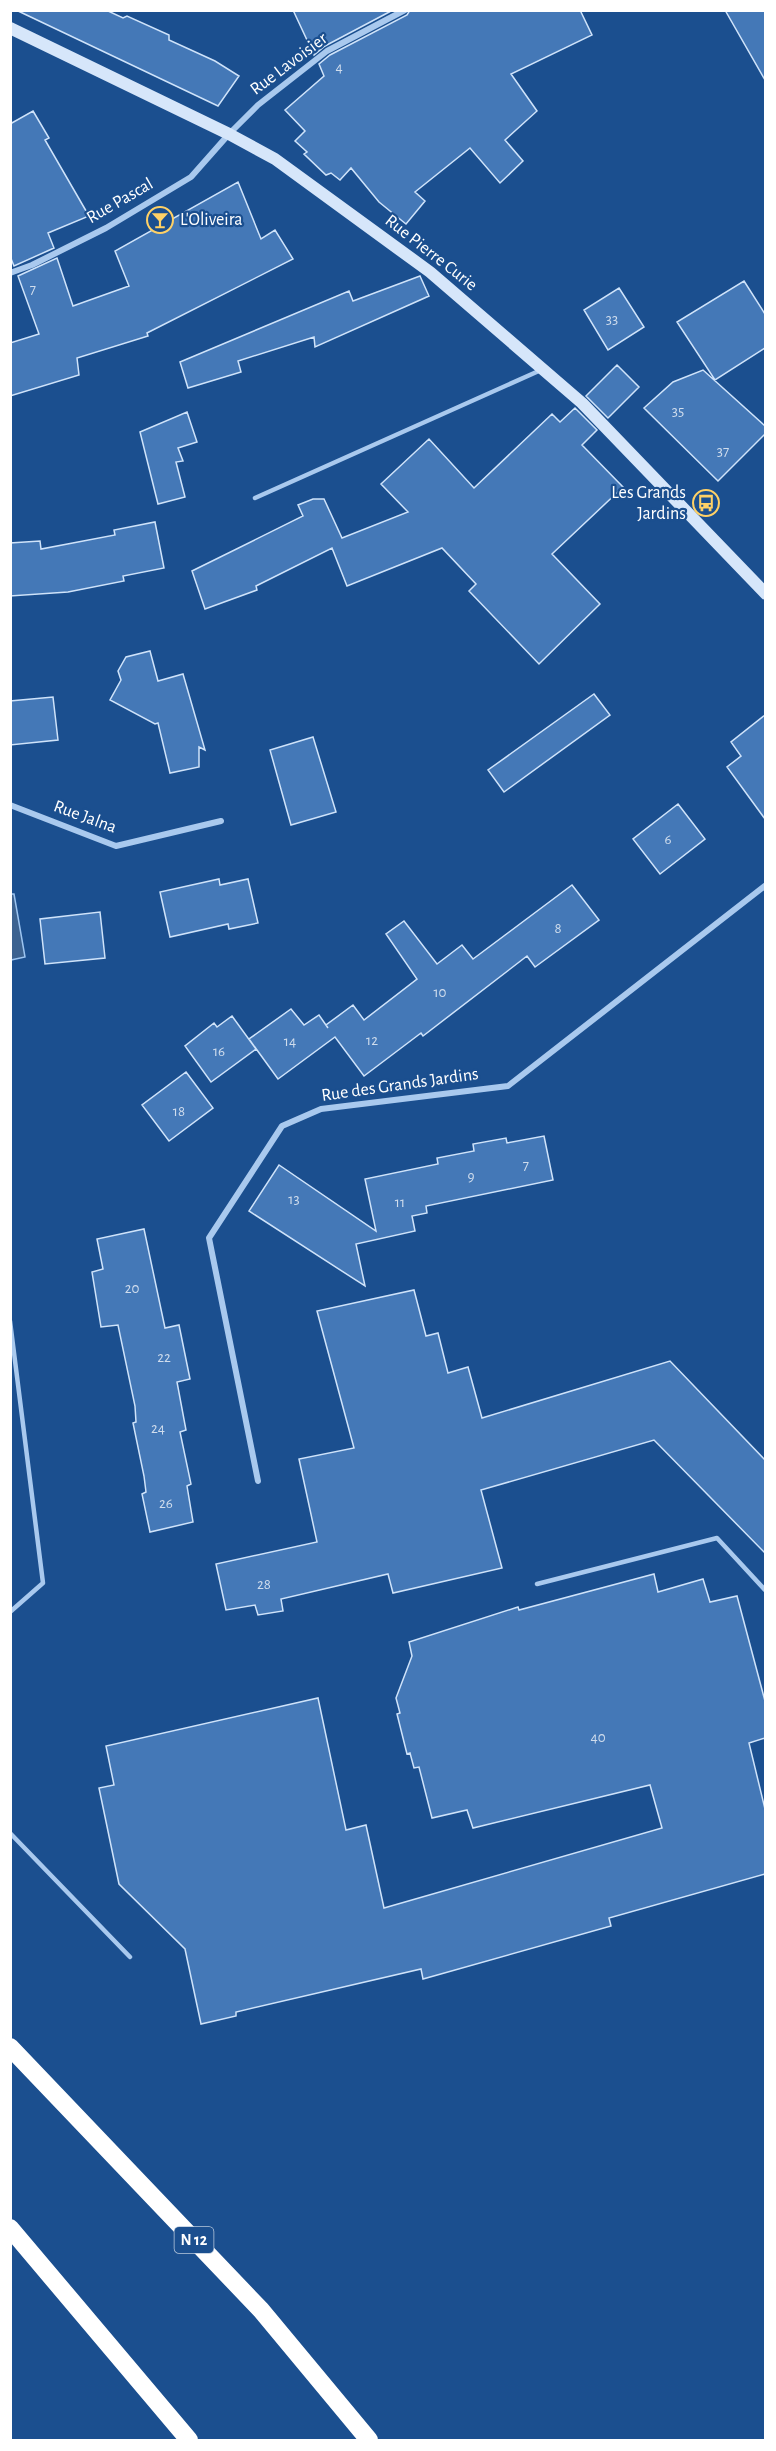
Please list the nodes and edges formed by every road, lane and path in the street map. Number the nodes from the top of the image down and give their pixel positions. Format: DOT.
graph roads {
  1 [pos="405,10"];
  2 [pos="10,28"];
  3 [pos="229,134"];
  4 [pos="10,273"];
  5 [pos="543,369"];
  6 [pos="255,498"];
  7 [pos="765,594"];
  8 [pos="10,805"];
  9 [pos="221,821"];
  10 [pos="765,885"];
  11 [pos="10,1321"];
  12 [pos="258,1481"];
  13 [pos="537,1584"];
  14 [pos="765,1591"];
  15 [pos="10,1612"];
  16 [pos="10,1833"];
  17 [pos="130,1957"];
  18 [pos="10,2047"];
  19 [pos="10,2228"];
  20 [pos="189,2440"];
  21 [pos="369,2440"];
  1 -- 3 [label="street, Rue Lavoisier"];
  2 -- 3 [label="street, Rue Pierre Curie"];
  3 -- 4 [label="street, Rue Pascal"];
  3 -- 5 [label="street, Rue Pierre Curie"];
  5 -- 6 [label="lane"];
  5 -- 7 [label="street, Rue Pierre Curie"];
  8 -- 9 [label="street, Rue Jalna"];
  10 -- 12 [label="street, Rue des Grands Jardins"];
  11 -- 15 [label="lane"];
  13 -- 14 [label="lane"];
  16 -- 17 [label="lane"];
  18 -- 21 [label="highway, N 12"];
  19 -- 20 [label="highway"];
}
